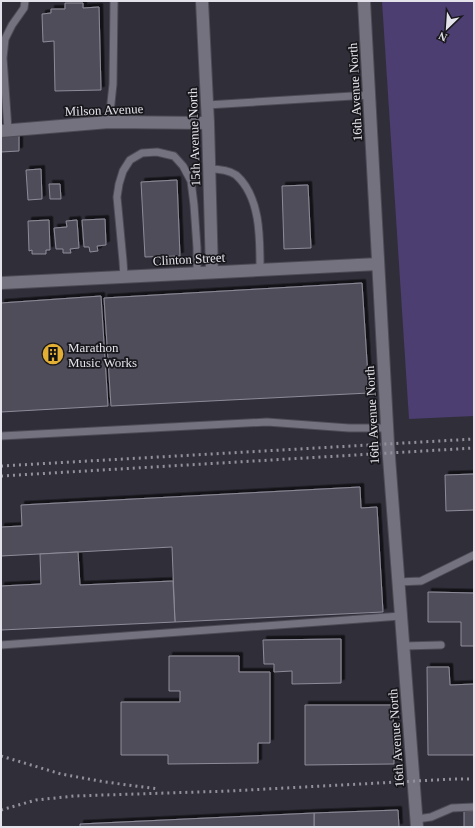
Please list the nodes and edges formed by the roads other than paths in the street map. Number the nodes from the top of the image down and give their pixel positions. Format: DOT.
graph roads {
  1 [pos="25,1"];
  2 [pos="114,1"];
  3 [pos="202,1"];
  4 [pos="364,1"];
  5 [pos="369,95"];
  6 [pos="207,106"];
  7 [pos="109,122"];
  8 [pos="208,123"];
  9 [pos="5,131"];
  10 [pos="209,169"];
  11 [pos="378,264"];
  12 [pos="260,270"];
  13 [pos="212,272"];
  14 [pos="197,273"];
  15 [pos="124,276"];
  16 [pos="1,283"];
  17 [pos="387,428"];
  18 [pos="1,436"];
  19 [pos="474,555"];
  20 [pos="398,582"];
  21 [pos="401,616"];
  22 [pos="441,644"];
  23 [pos="1,645"];
  24 [pos="403,646"];
  25 [pos="474,807"];
  26 [pos="417,823"];
  1 -- 9 [label="lane"];
  2 -- 7 [label="lane"];
  3 -- 6 [label="street, 15th Avenue North"];
  4 -- 5 [label="street, 16th Avenue North"];
  5 -- 6 [label="lane"];
  5 -- 11 [label="street, 16th Avenue North"];
  6 -- 8 [label="street, 15th Avenue North"];
  7 -- 8 [label="street, Milson Avenue"];
  7 -- 9 [label="street, Milson Avenue"];
  8 -- 10 [label="street, 15th Avenue North"];
  10 -- 12 [label="lane"];
  10 -- 13 [label="street, 15th Avenue North"];
  11 -- 12 [label="street, Clinton Street"];
  11 -- 17 [label="street, 16th Avenue North"];
  12 -- 13 [label="street, Clinton Street"];
  13 -- 14 [label="street, Clinton Street"];
  14 -- 15 [label="street, Clinton Street"];
  14 -- 15 [label="lane"];
  15 -- 16 [label="street, Clinton Street"];
  17 -- 18 [label="lane"];
  17 -- 20 [label="street, 16th Avenue North"];
  19 -- 20 [label="lane"];
  20 -- 21 [label="street, 16th Avenue North"];
  21 -- 23 [label="lane"];
  21 -- 24 [label="street, 16th Avenue North"];
  22 -- 24 [label="lane"];
  24 -- 26 [label="street, 16th Avenue North"];
  25 -- 26 [label="lane"];
}
